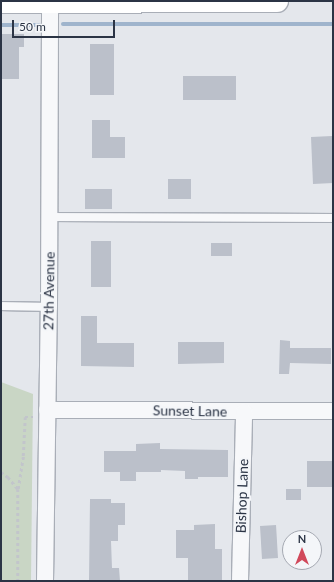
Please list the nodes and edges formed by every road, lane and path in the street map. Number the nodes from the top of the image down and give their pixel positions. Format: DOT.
graph roads {
  1 [pos="277,1"];
  2 [pos="1,2"];
  3 [pos="50,2"];
  4 [pos="50,217"];
  5 [pos="333,218"];
  6 [pos="1,306"];
  7 [pos="49,307"];
  8 [pos="333,411"];
  9 [pos="244,412"];
  10 [pos="47,413"];
  11 [pos="1,472"];
  12 [pos="18,489"];
  13 [pos="18,581"];
  14 [pos="45,581"];
  15 [pos="240,581"];
  1 -- 3 [label="street"];
  2 -- 3 [label="street"];
  3 -- 4 [label="street, 27th Avenue"];
  4 -- 5 [label="lane"];
  4 -- 7 [label="street, 27th Avenue"];
  6 -- 7 [label="lane"];
  7 -- 10 [label="street, 27th Avenue"];
  8 -- 9 [label="street, Sunset Lane"];
  9 -- 10 [label="street, Sunset Lane"];
  9 -- 15 [label="street, Bishop Lane"];
  10 -- 12 [label="path"];
  10 -- 14 [label="street, 27th Avenue"];
  11 -- 12 [label="path"];
  12 -- 13 [label="path"];
}
